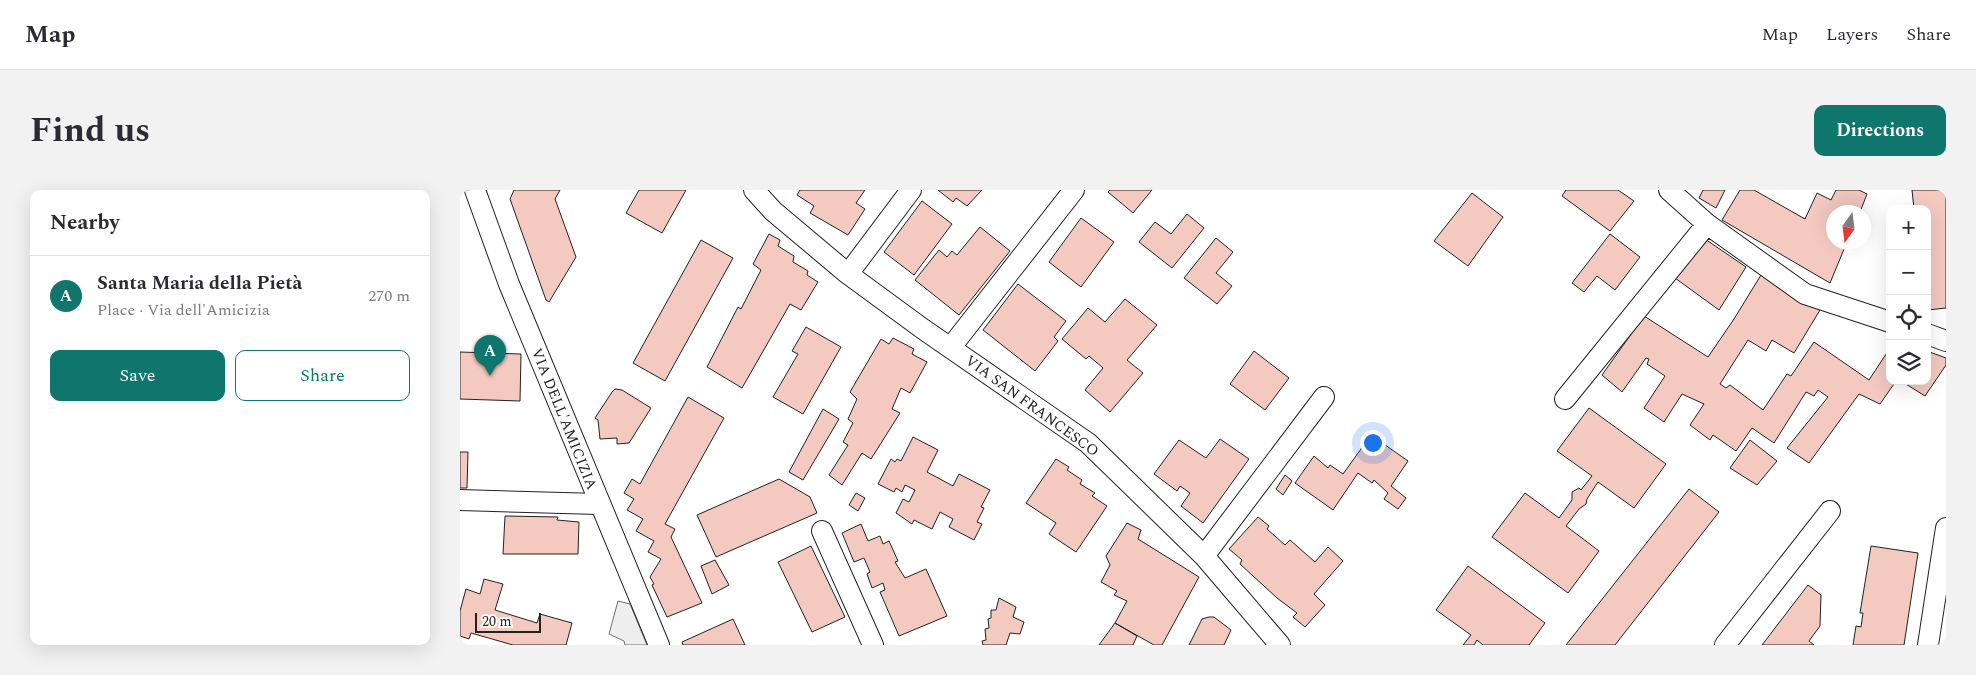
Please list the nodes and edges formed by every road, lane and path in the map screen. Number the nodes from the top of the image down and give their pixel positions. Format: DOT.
graph roads {
  1 [pos="475,190"];
  2 [pos="911,190"];
  3 [pos="1074,190"];
  4 [pos="1669,190"];
  5 [pos="764,194"];
  6 [pos="1707,224"];
  7 [pos="848,274"];
  8 [pos="1886,321"];
  9 [pos="1931,335"];
  10 [pos="1946,341"];
  11 [pos="951,347"];
  12 [pos="1324,397"];
  13 [pos="1565,399"];
  14 [pos="460,500"];
  15 [pos="599,504"];
  16 [pos="1830,511"];
  17 [pos="1946,528"];
  18 [pos="822,531"];
  19 [pos="1204,556"];
  20 [pos="659,645"];
  21 [pos="873,645"];
  22 [pos="1280,645"];
  23 [pos="1725,645"];
  24 [pos="1928,645"];
  1 -- 15 [label="street, VIA DELL'AMICIZIA"];
  2 -- 7 [label="street"];
  3 -- 11 [label="street"];
  4 -- 6 [label="street"];
  5 -- 7 [label="street, VIA SAN FRANCESCO"];
  6 -- 8 [label="street"];
  6 -- 13 [label="street"];
  7 -- 11 [label="street, VIA SAN FRANCESCO"];
  9 -- 10 [label="street"];
  11 -- 19 [label="street, VIA SAN FRANCESCO"];
  12 -- 19 [label="street"];
  14 -- 15 [label="street"];
  15 -- 20 [label="street, VIA DELL'AMICIZIA"];
  16 -- 23 [label="street"];
  17 -- 24 [label="street"];
  18 -- 21 [label="street"];
  19 -- 22 [label="street, VIA SAN FRANCESCO"];
}
